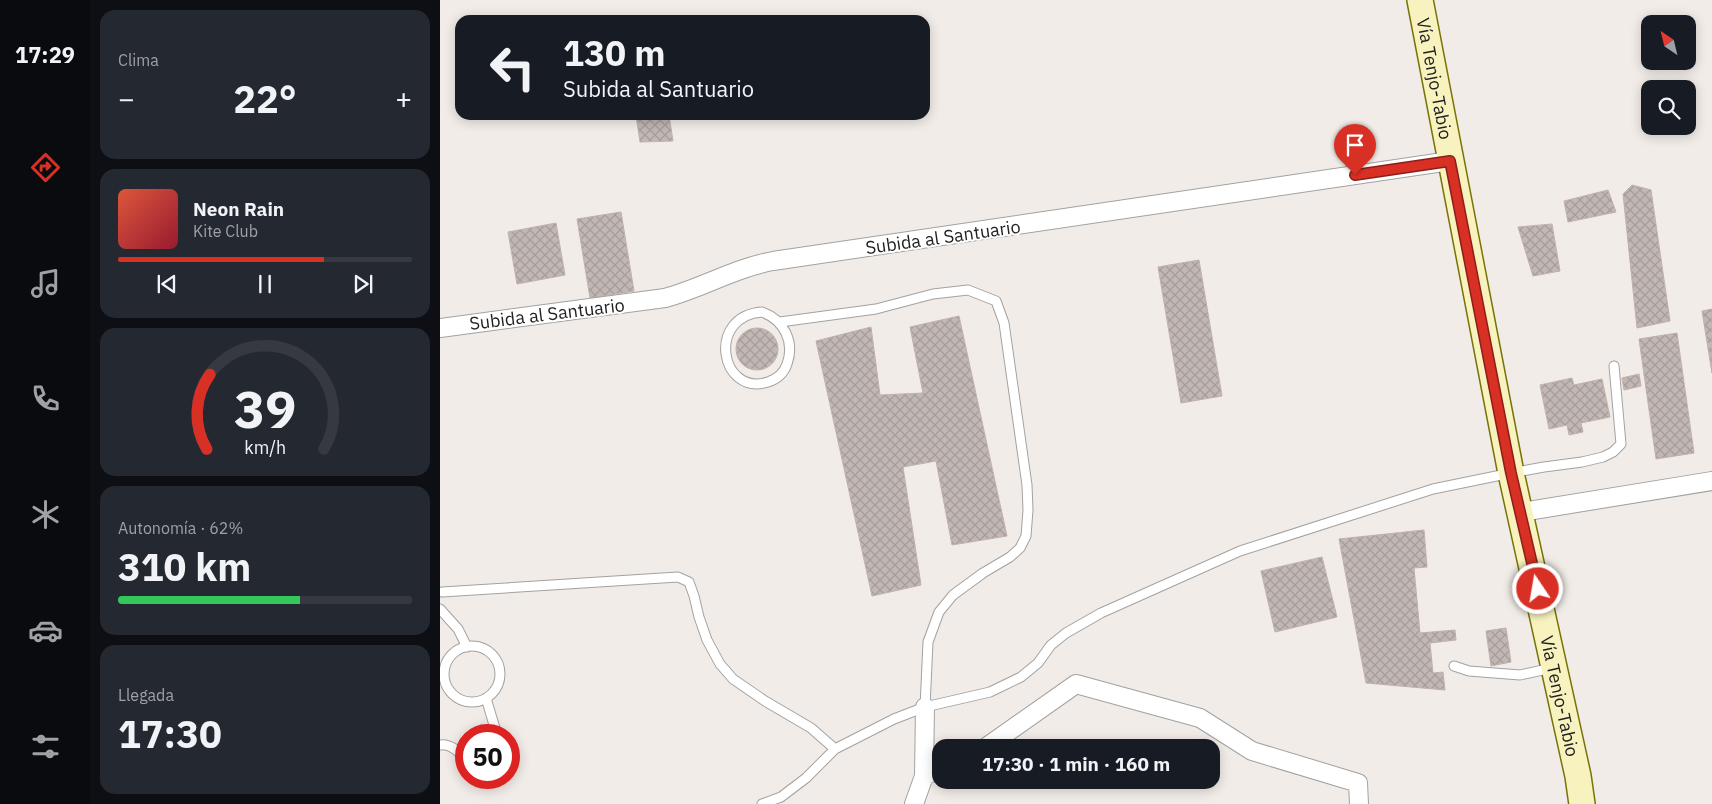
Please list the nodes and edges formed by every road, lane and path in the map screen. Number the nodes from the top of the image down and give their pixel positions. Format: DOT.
graph roads {
  1 [pos="1420,0"];
  2 [pos="1450,161"];
  3 [pos="780,322"];
  4 [pos="440,328"];
  5 [pos="1614,366"];
  6 [pos="1511,473"];
  7 [pos="1712,481"];
  8 [pos="1520,512"];
  9 [pos="441,589"];
  10 [pos="440,608"];
  11 [pos="467,647"];
  12 [pos="1454,666"];
  13 [pos="1554,667"];
  14 [pos="486,698"];
  15 [pos="925,707"];
  16 [pos="494,724"];
  17 [pos="997,739"];
  18 [pos="440,745"];
  19 [pos="455,749"];
  20 [pos="835,749"];
  21 [pos="932,772"];
  22 [pos="924,776"];
  23 [pos="762,804"];
  24 [pos="914,804"];
  25 [pos="1359,804"];
  26 [pos="1582,804"];
  1 -- 2 [label="main road, Vía Tenjo-Tabio"];
  2 -- 4 [label="street, Subida al Santuario"];
  2 -- 6 [label="main road, Vía Tenjo-Tabio"];
  3 -- 3 [label="lane"];
  3 -- 15 [label="lane"];
  5 -- 6 [label="lane"];
  6 -- 8 [label="main road, Vía Tenjo-Tabio"];
  6 -- 15 [label="lane"];
  7 -- 8 [label="street"];
  8 -- 13 [label="main road, Vía Tenjo-Tabio"];
  9 -- 10 [label="lane"];
  9 -- 20 [label="lane"];
  10 -- 11 [label="lane"];
  11 -- 14 [label="lane"];
  11 -- 14 [label="lane"];
  12 -- 13 [label="lane"];
  13 -- 26 [label="main road, Vía Tenjo-Tabio"];
  14 -- 16 [label="lane"];
  15 -- 20 [label="lane"];
  15 -- 22 [label="street"];
  17 -- 25 [label="street"];
  18 -- 19 [label="lane"];
  20 -- 23 [label="lane"];
  21 -- 22 [label="street"];
  22 -- 24 [label="street"];
}
